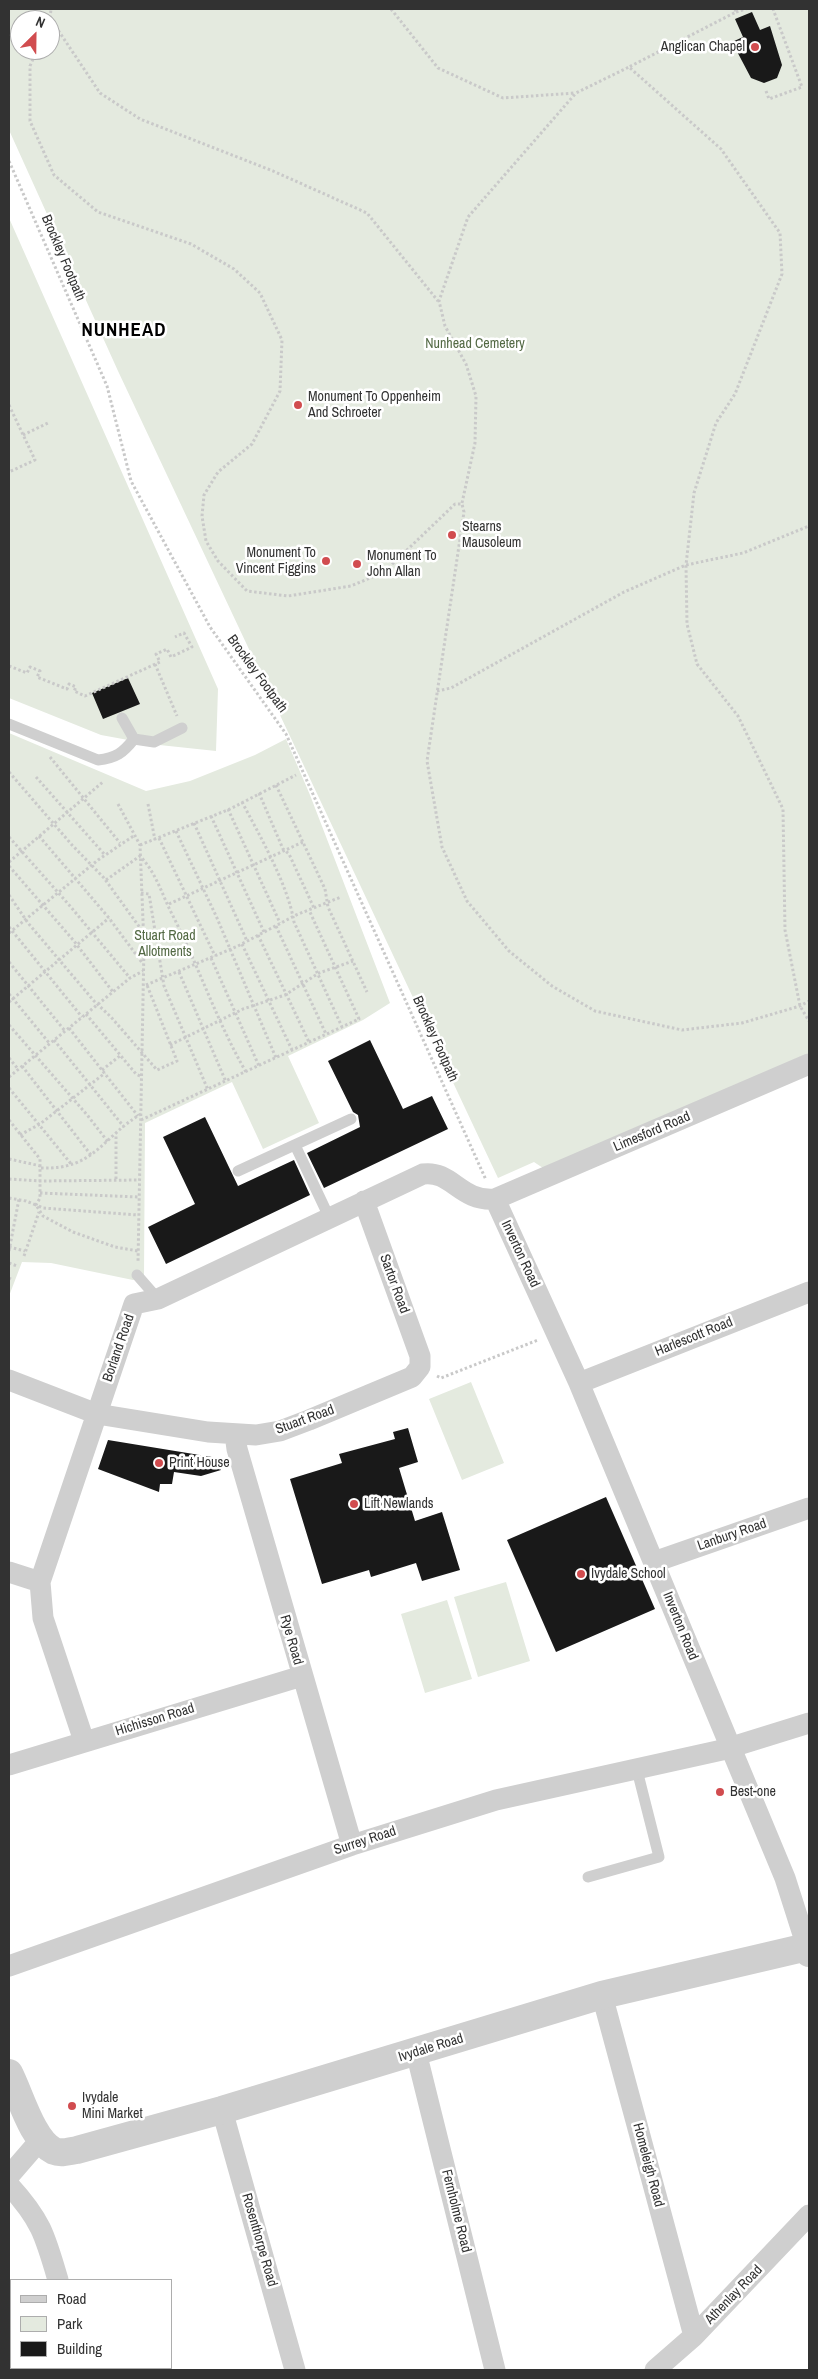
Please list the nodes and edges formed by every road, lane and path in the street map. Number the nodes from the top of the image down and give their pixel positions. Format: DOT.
graph roads {
  1 [pos="391,9"];
  2 [pos="746,9"];
  3 [pos="773,9"];
  4 [pos="736,10"];
  5 [pos="60,34"];
  6 [pos="33,60"];
  7 [pos="629,67"];
  8 [pos="766,91"];
  9 [pos="576,92"];
  10 [pos="9,161"];
  11 [pos="439,301"];
  12 [pos="9,405"];
  13 [pos="50,422"];
  14 [pos="23,434"];
  15 [pos="9,472"];
  16 [pos="462,504"];
  17 [pos="809,526"];
  18 [pos="686,565"];
  19 [pos="175,637"];
  20 [pos="155,664"];
  21 [pos="9,666"];
  22 [pos="436,691"];
  23 [pos="122,718"];
  24 [pos="9,724"];
  25 [pos="180,724"];
  26 [pos="134,739"];
  27 [pos="50,757"];
  28 [pos="9,772"];
  29 [pos="296,775"];
  30 [pos="36,777"];
  31 [pos="104,781"];
  32 [pos="276,785"];
  33 [pos="258,794"];
  34 [pos="84,799"];
  35 [pos="242,802"];
  36 [pos="118,804"];
  37 [pos="148,804"];
  38 [pos="228,809"];
  39 [pos="68,813"];
  40 [pos="211,816"];
  41 [pos="194,823"];
  42 [pos="54,825"];
  43 [pos="176,831"];
  44 [pos="135,835"];
  45 [pos="39,836"];
  46 [pos="9,837"];
  47 [pos="157,839"];
  48 [pos="303,842"];
  49 [pos="120,843"];
  50 [pos="140,845"];
  51 [pos="22,851"];
  52 [pos="286,851"];
  53 [pos="105,855"];
  54 [pos="140,856"];
  55 [pos="270,858"];
  56 [pos="9,862"];
  57 [pos="92,865"];
  58 [pos="9,866"];
  59 [pos="254,866"];
  60 [pos="238,873"];
  61 [pos="75,879"];
  62 [pos="106,880"];
  63 [pos="221,881"];
  64 [pos="202,889"];
  65 [pos="58,892"];
  66 [pos="141,893"];
  67 [pos="9,895"];
  68 [pos="187,896"];
  69 [pos="341,897"];
  70 [pos="327,902"];
  71 [pos="169,904"];
  72 [pos="43,905"];
  73 [pos="314,908"];
  74 [pos="309,910"];
  75 [pos="293,917"];
  76 [pos="109,918"];
  77 [pos="26,919"];
  78 [pos="280,923"];
  79 [pos="276,926"];
  80 [pos="10,930"];
  81 [pos="143,932"];
  82 [pos="264,932"];
  83 [pos="93,933"];
  84 [pos="258,935"];
  85 [pos="247,941"];
  86 [pos="242,944"];
  87 [pos="76,945"];
  88 [pos="230,949"];
  89 [pos="213,957"];
  90 [pos="59,960"];
  91 [pos="353,961"];
  92 [pos="9,962"];
  93 [pos="144,964"];
  94 [pos="195,965"];
  95 [pos="335,968"];
  96 [pos="144,970"];
  97 [pos="44,972"];
  98 [pos="179,972"];
  99 [pos="319,973"];
  100 [pos="130,978"];
  101 [pos="163,979"];
  102 [pos="304,983"];
  103 [pos="145,985"];
  104 [pos="29,986"];
  105 [pos="113,992"];
  106 [pos="367,992"];
  107 [pos="9,994"];
  108 [pos="287,994"];
  109 [pos="13,999"];
  110 [pos="809,1001"];
  111 [pos="9,1002"];
  112 [pos="270,1002"];
  113 [pos="98,1004"];
  114 [pos="253,1006"];
  115 [pos="800,1006"];
  116 [pos="236,1013"];
  117 [pos="86,1014"];
  118 [pos="82,1017"];
  119 [pos="220,1020"];
  120 [pos="809,1021"];
  121 [pos="9,1026"];
  122 [pos="342,1027"];
  123 [pos="69,1028"];
  124 [pos="204,1028"];
  125 [pos="64,1031"];
  126 [pos="326,1034"];
  127 [pos="186,1036"];
  128 [pos="54,1040"];
  129 [pos="309,1042"];
  130 [pos="50,1044"];
  131 [pos="170,1044"];
  132 [pos="292,1050"];
  133 [pos="143,1053"];
  134 [pos="121,1054"];
  135 [pos="35,1056"];
  136 [pos="9,1058"];
  137 [pos="276,1058"];
  138 [pos="809,1064"];
  139 [pos="22,1066"];
  140 [pos="259,1066"];
  141 [pos="18,1069"];
  142 [pos="104,1071"];
  143 [pos="246,1072"];
  144 [pos="9,1077"];
  145 [pos="142,1078"];
  146 [pos="226,1082"];
  147 [pos="90,1086"];
  148 [pos="9,1088"];
  149 [pos="208,1090"];
  150 [pos="73,1098"];
  151 [pos="57,1110"];
  152 [pos="140,1117"];
  153 [pos="352,1119"];
  154 [pos="9,1120"];
  155 [pos="40,1124"];
  156 [pos="124,1127"];
  157 [pos="20,1135"];
  158 [pos="116,1135"];
  159 [pos="108,1142"];
  160 [pos="294,1145"];
  161 [pos="91,1155"];
  162 [pos="9,1159"];
  163 [pos="72,1165"];
  164 [pos="41,1167"];
  165 [pos="238,1171"];
  166 [pos="9,1179"];
  167 [pos="116,1179"];
  168 [pos="139,1180"];
  169 [pos="40,1181"];
  170 [pos="40,1193"];
  171 [pos="139,1197"];
  172 [pos="9,1198"];
  173 [pos="19,1199"];
  174 [pos="495,1199"];
  175 [pos="364,1201"];
  176 [pos="36,1205"];
  177 [pos="39,1212"];
  178 [pos="138,1215"];
  179 [pos="329,1217"];
  180 [pos="11,1231"];
  181 [pos="9,1248"];
  182 [pos="25,1251"];
  183 [pos="138,1252"];
  184 [pos="24,1256"];
  185 [pos="9,1263"];
  186 [pos="17,1266"];
  187 [pos="137,1275"];
  188 [pos="809,1292"];
  189 [pos="158,1299"];
  190 [pos="558,1333"];
  191 [pos="420,1367"];
  192 [pos="9,1380"];
  193 [pos="579,1383"];
  194 [pos="97,1414"];
  195 [pos="235,1434"];
  196 [pos="809,1508"];
  197 [pos="654,1562"];
  198 [pos="9,1572"];
  199 [pos="40,1582"];
  200 [pos="302,1676"];
  201 [pos="809,1723"];
  202 [pos="84,1741"];
  203 [pos="731,1747"];
  204 [pos="9,1765"];
  205 [pos="637,1770"];
  206 [pos="352,1845"];
  207 [pos="588,1877"];
  208 [pos="809,1948"];
  209 [pos="9,1966"];
  210 [pos="602,1995"];
  211 [pos="416,2052"];
  212 [pos="9,2073"];
  213 [pos="222,2110"];
  214 [pos="47,2145"];
  215 [pos="9,2176"];
  216 [pos="9,2185"];
  217 [pos="809,2215"];
  218 [pos="58,2279"];
  219 [pos="694,2336"];
  220 [pos="295,2370"];
  221 [pos="495,2370"];
  222 [pos="655,2370"];
  1 -- 9 [label="path"];
  2 -- 4 [label="path"];
  3 -- 8 [label="path"];
  4 -- 7 [label="path"];
  5 -- 11 [label="path"];
  6 -- 16 [label="path"];
  7 -- 9 [label="path"];
  7 -- 18 [label="path"];
  9 -- 11 [label="path"];
  10 -- 174 [label="path, Brockley Footpath"];
  11 -- 16 [label="path"];
  12 -- 14 [label="path"];
  13 -- 14 [label="path"];
  14 -- 15 [label="path"];
  16 -- 22 [label="path"];
  17 -- 18 [label="path"];
  18 -- 22 [label="path"];
  18 -- 115 [label="path"];
  19 -- 20 [label="path"];
  20 -- 21 [label="path"];
  20 -- 25 [label="path"];
  22 -- 115 [label="path"];
  23 -- 26 [label="lane"];
  24 -- 26 [label="lane"];
  25 -- 26 [label="lane"];
  27 -- 34 [label="path"];
  28 -- 42 [label="path"];
  29 -- 32 [label="path"];
  30 -- 39 [label="path"];
  31 -- 34 [label="path"];
  32 -- 33 [label="path"];
  32 -- 48 [label="path"];
  33 -- 35 [label="path"];
  33 -- 52 [label="path"];
  34 -- 39 [label="path"];
  34 -- 49 [label="path"];
  35 -- 38 [label="path"];
  35 -- 55 [label="path"];
  36 -- 44 [label="path"];
  37 -- 47 [label="path"];
  38 -- 40 [label="path"];
  38 -- 59 [label="path"];
  39 -- 42 [label="path"];
  39 -- 53 [label="path"];
  40 -- 41 [label="path"];
  40 -- 60 [label="path"];
  41 -- 43 [label="path"];
  41 -- 63 [label="path"];
  42 -- 45 [label="path"];
  42 -- 57 [label="path"];
  43 -- 47 [label="path"];
  43 -- 64 [label="path"];
  44 -- 49 [label="path"];
  44 -- 50 [label="path"];
  45 -- 51 [label="path"];
  45 -- 61 [label="path"];
  46 -- 51 [label="path"];
  47 -- 50 [label="path"];
  47 -- 68 [label="path"];
  48 -- 52 [label="path"];
  48 -- 70 [label="path"];
  49 -- 53 [label="path"];
  50 -- 54 [label="path"];
  51 -- 56 [label="path"];
  51 -- 65 [label="path"];
  52 -- 55 [label="path"];
  52 -- 73 [label="path"];
  53 -- 57 [label="path"];
  54 -- 62 [label="path"];
  54 -- 66 [label="path"];
  54 -- 71 [label="path"];
  55 -- 59 [label="path"];
  55 -- 75 [label="path"];
  57 -- 61 [label="path"];
  57 -- 62 [label="path"];
  58 -- 72 [label="path"];
  59 -- 60 [label="path"];
  59 -- 78 [label="path"];
  60 -- 63 [label="path"];
  60 -- 82 [label="path"];
  61 -- 65 [label="path"];
  61 -- 76 [label="path"];
  62 -- 81 [label="path"];
  63 -- 64 [label="path"];
  63 -- 85 [label="path"];
  64 -- 68 [label="path"];
  64 -- 88 [label="path"];
  65 -- 72 [label="path"];
  65 -- 83 [label="path"];
  66 -- 81 [label="path"];
  66 -- 101 [label="path"];
  67 -- 77 [label="path"];
  68 -- 71 [label="path"];
  68 -- 89 [label="path"];
  69 -- 70 [label="path"];
  70 -- 73 [label="path"];
  70 -- 91 [label="path"];
  71 -- 94 [label="path"];
  72 -- 77 [label="path"];
  72 -- 87 [label="path"];
  73 -- 74 [label="path"];
  74 -- 75 [label="path"];
  74 -- 95 [label="path"];
  75 -- 78 [label="path"];
  75 -- 99 [label="path"];
  76 -- 83 [label="path"];
  76 -- 93 [label="path"];
  77 -- 80 [label="path"];
  77 -- 90 [label="path"];
  78 -- 79 [label="path"];
  79 -- 82 [label="path"];
  79 -- 102 [label="path"];
  80 -- 97 [label="path"];
  81 -- 93 [label="path"];
  82 -- 84 [label="path"];
  83 -- 87 [label="path"];
  83 -- 100 [label="path"];
  84 -- 85 [label="path"];
  84 -- 108 [label="path"];
  85 -- 86 [label="path"];
  86 -- 88 [label="path"];
  86 -- 112 [label="path"];
  87 -- 90 [label="path"];
  87 -- 105 [label="path"];
  88 -- 89 [label="path"];
  88 -- 114 [label="path"];
  89 -- 94 [label="path"];
  89 -- 116 [label="path"];
  90 -- 97 [label="path"];
  90 -- 113 [label="path"];
  91 -- 95 [label="path"];
  91 -- 106 [label="path"];
  92 -- 104 [label="path"];
  93 -- 96 [label="path"];
  94 -- 98 [label="path"];
  94 -- 119 [label="path"];
  95 -- 99 [label="path"];
  95 -- 122 [label="path"];
  96 -- 100 [label="path"];
  96 -- 103 [label="path"];
  97 -- 104 [label="path"];
  97 -- 118 [label="path"];
  98 -- 101 [label="path"];
  98 -- 124 [label="path"];
  99 -- 102 [label="path"];
  99 -- 122 [label="path"];
  100 -- 105 [label="path"];
  101 -- 103 [label="path"];
  101 -- 127 [label="path"];
  102 -- 108 [label="path"];
  102 -- 126 [label="path"];
  103 -- 131 [label="path"];
  103 -- 133 [label="path"];
  104 -- 109 [label="path"];
  104 -- 125 [label="path"];
  105 -- 113 [label="path"];
  107 -- 109 [label="path"];
  108 -- 112 [label="path"];
  108 -- 129 [label="path"];
  109 -- 111 [label="path"];
  109 -- 130 [label="path"];
  110 -- 115 [label="path"];
  112 -- 114 [label="path"];
  112 -- 132 [label="path"];
  113 -- 117 [label="path"];
  113 -- 133 [label="path"];
  114 -- 116 [label="path"];
  114 -- 137 [label="path"];
  115 -- 120 [label="path"];
  116 -- 119 [label="path"];
  116 -- 140 [label="path"];
  117 -- 118 [label="path"];
  117 -- 134 [label="path"];
  118 -- 123 [label="path"];
  119 -- 124 [label="path"];
  119 -- 143 [label="path"];
  121 -- 135 [label="path"];
  122 -- 126 [label="path"];
  123 -- 125 [label="path"];
  123 -- 142 [label="path"];
  124 -- 127 [label="path"];
  124 -- 146 [label="path"];
  125 -- 128 [label="path"];
  126 -- 129 [label="path"];
  127 -- 131 [label="path"];
  127 -- 149 [label="path"];
  128 -- 130 [label="path"];
  128 -- 147 [label="path"];
  129 -- 132 [label="path"];
  130 -- 135 [label="path"];
  131 -- 133 [label="path"];
  132 -- 137 [label="path"];
  133 -- 145 [label="path"];
  134 -- 142 [label="path"];
  134 -- 145 [label="path"];
  135 -- 139 [label="path"];
  135 -- 150 [label="path"];
  136 -- 141 [label="path"];
  137 -- 140 [label="path"];
  138 -- 174 [label="street, Limesford Road"];
  139 -- 141 [label="path"];
  139 -- 151 [label="path"];
  140 -- 143 [label="path"];
  141 -- 144 [label="path"];
  142 -- 147 [label="path"];
  142 -- 152 [label="path"];
  143 -- 146 [label="path"];
  145 -- 152 [label="path"];
  146 -- 149 [label="path"];
  147 -- 150 [label="path"];
  147 -- 156 [label="path"];
  148 -- 155 [label="path"];
  149 -- 152 [label="path"];
  150 -- 151 [label="path"];
  150 -- 159 [label="path"];
  151 -- 155 [label="path"];
  151 -- 161 [label="path"];
  152 -- 156 [label="path"];
  152 -- 168 [label="path"];
  153 -- 160 [label="lane"];
  154 -- 157 [label="path"];
  155 -- 157 [label="path"];
  155 -- 163 [label="path"];
  156 -- 158 [label="path"];
  157 -- 164 [label="path"];
  158 -- 159 [label="path"];
  158 -- 167 [label="path"];
  159 -- 161 [label="path"];
  160 -- 165 [label="lane"];
  160 -- 179 [label="lane"];
  161 -- 163 [label="path"];
  162 -- 164 [label="path"];
  163 -- 164 [label="path"];
  164 -- 169 [label="path"];
  166 -- 169 [label="path"];
  167 -- 168 [label="path"];
  167 -- 169 [label="path"];
  168 -- 171 [label="path"];
  169 -- 170 [label="path"];
  170 -- 171 [label="path"];
  170 -- 176 [label="path"];
  171 -- 178 [label="path"];
  172 -- 173 [label="path"];
  173 -- 176 [label="path"];
  173 -- 180 [label="path"];
  174 -- 175 [label="street, Borland Road"];
  174 -- 190 [label="street, Inverton Road"];
  175 -- 179 [label="street, Borland Road"];
  175 -- 191 [label="street, Sartor Road"];
  176 -- 177 [label="path"];
  176 -- 178 [label="path"];
  177 -- 182 [label="path"];
  177 -- 183 [label="path"];
  178 -- 183 [label="path"];
  179 -- 189 [label="street, Borland Road"];
  180 -- 181 [label="path"];
  181 -- 182 [label="path"];
  182 -- 184 [label="path"];
  183 -- 187 [label="path"];
  185 -- 186 [label="path"];
  187 -- 189 [label="lane"];
  188 -- 193 [label="street, Harlescott Road"];
  189 -- 194 [label="street, Borland Road"];
  190 -- 191 [label="path"];
  190 -- 193 [label="street, Inverton Road"];
  191 -- 195 [label="street, Stuart Road"];
  192 -- 194 [label="street, Stuart Road"];
  193 -- 197 [label="street, Inverton Road"];
  194 -- 195 [label="street, Stuart Road"];
  194 -- 199 [label="street, Borland Road"];
  195 -- 200 [label="street, Rye Road"];
  196 -- 197 [label="street, Lanbury Road"];
  197 -- 203 [label="street, Inverton Road"];
  198 -- 199 [label="street"];
  199 -- 202 [label="street, Borland Road"];
  200 -- 202 [label="street, Hichisson Road"];
  200 -- 206 [label="street, Rye Road"];
  201 -- 203 [label="street, Surrey Road"];
  202 -- 204 [label="street, Hichisson Road"];
  203 -- 205 [label="street, Surrey Road"];
  203 -- 208 [label="street, Inverton Road"];
  205 -- 206 [label="street, Surrey Road"];
  205 -- 207 [label="lane"];
  206 -- 209 [label="street, Surrey Road"];
  208 -- 210 [label="street, Ivydale Road"];
  210 -- 211 [label="street, Ivydale Road"];
  210 -- 219 [label="street, Homeleigh Road"];
  211 -- 213 [label="street, Ivydale Road"];
  211 -- 221 [label="street, Fernholme Road"];
  212 -- 214 [label="street"];
  213 -- 214 [label="street, Ivydale Road"];
  213 -- 220 [label="street, Rosenthorpe Road"];
  214 -- 215 [label="street"];
  216 -- 218 [label="street"];
  217 -- 219 [label="street, Athenlay Road"];
  219 -- 222 [label="street, Athenlay Road"];
}
